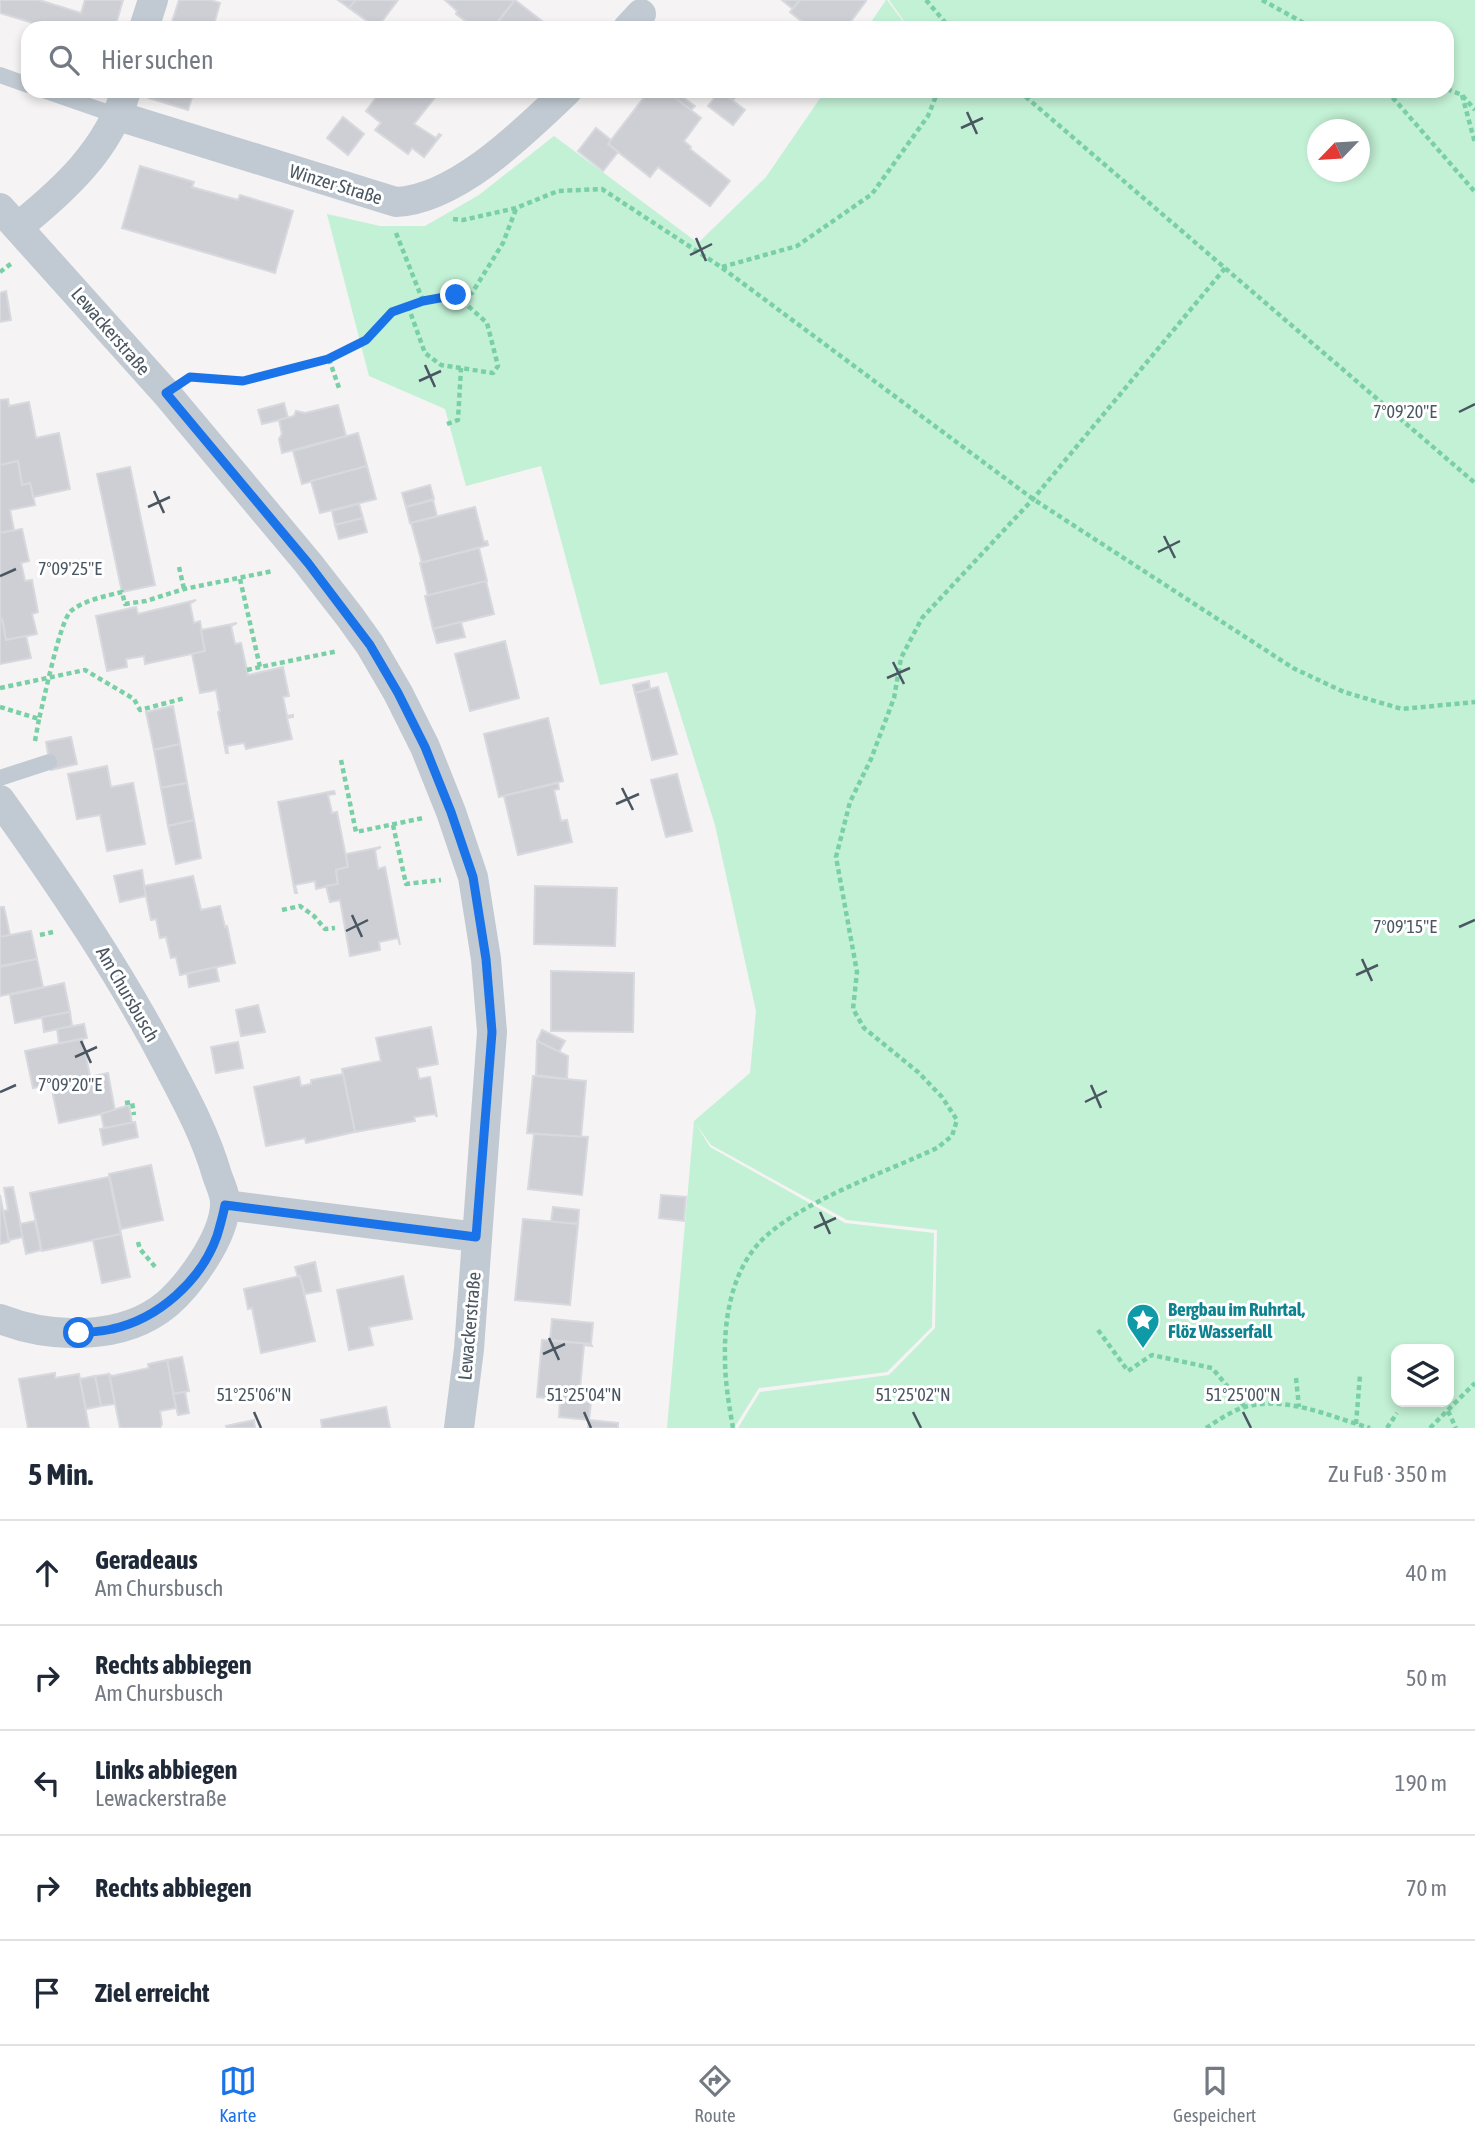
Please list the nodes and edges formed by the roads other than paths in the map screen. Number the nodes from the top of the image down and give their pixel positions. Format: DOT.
graph roads {
  1 [pos="152,0"];
  2 [pos="146,21"];
  3 [pos="0,75"];
  4 [pos="21,82"];
  5 [pos="90,98"];
  6 [pos="559,98"];
  7 [pos="122,103"];
  8 [pos="9,217"];
  9 [pos="49,762"];
  10 [pos="0,778"];
  11 [pos="0,800"];
  12 [pos="225,1205"];
  13 [pos="476,1237"];
  14 [pos="0,1320"];
  15 [pos="459,1428"];
  1 -- 2 [label="street"];
  3 -- 4 [label="lane"];
  5 -- 7 [label="lane"];
  6 -- 7 [label="street, Winzer Straße"];
  7 -- 8 [label="street"];
  8 -- 13 [label="street, Lewackerstraße"];
  9 -- 10 [label="lane"];
  11 -- 12 [label="street, Am Chursbusch"];
  12 -- 13 [label="street"];
  12 -- 14 [label="street"];
  13 -- 15 [label="street, Lewackerstraße"];
}
